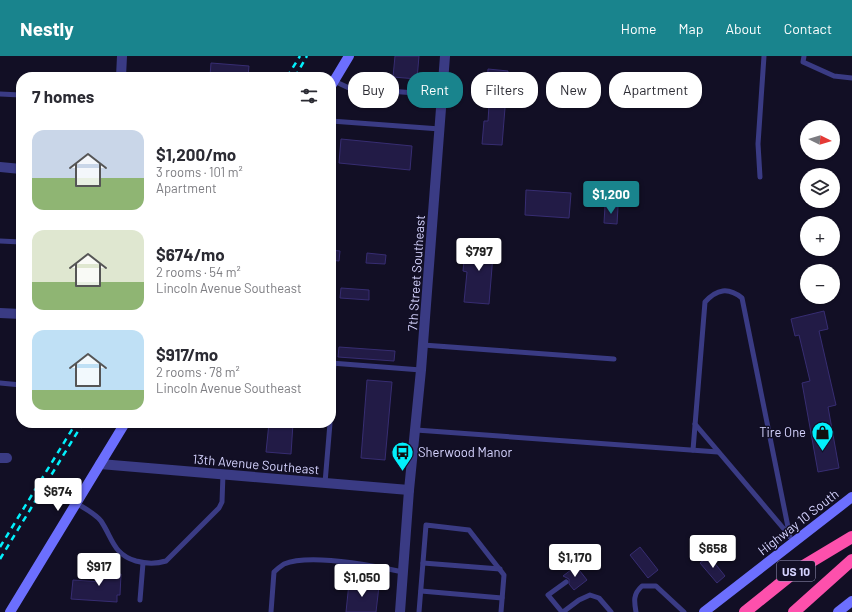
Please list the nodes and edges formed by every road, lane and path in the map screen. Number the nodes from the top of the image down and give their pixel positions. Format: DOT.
graph roads {
  1 [pos="122,56"];
  2 [pos="349,56"];
  3 [pos="446,56"];
  4 [pos="764,56"];
  5 [pos="804,56"];
  6 [pos="121,72"];
  7 [pos="444,72"];
  8 [pos="336,77"];
  9 [pos="852,78"];
  10 [pos="336,84"];
  11 [pos="407,92"];
  12 [pos="0,94"];
  13 [pos="16,96"];
  14 [pos="441,108"];
  15 [pos="336,120"];
  16 [pos="440,129"];
  17 [pos="0,167"];
  18 [pos="16,169"];
  19 [pos="760,176"];
  20 [pos="0,241"];
  21 [pos="16,242"];
  22 [pos="0,313"];
  23 [pos="16,314"];
  24 [pos="423,344"];
  25 [pos="614,359"];
  26 [pos="336,363"];
  27 [pos="421,370"];
  28 [pos="0,383"];
  29 [pos="16,385"];
  30 [pos="695,424"];
  31 [pos="122,428"];
  32 [pos="330,428"];
  33 [pos="416,430"];
  34 [pos="692,450"];
  35 [pos="718,452"];
  36 [pos="100,464"];
  37 [pos="223,474"];
  38 [pos="325,483"];
  39 [pos="409,490"];
  40 [pos="852,496"];
  41 [pos="76,503"];
  42 [pos="852,537"];
  43 [pos="792,539"];
  44 [pos="852,560"];
  45 [pos="143,563"];
  46 [pos="423,563"];
  47 [pos="500,569"];
  48 [pos="403,572"];
  49 [pos="566,582"];
  50 [pos="421,591"];
  51 [pos="502,598"];
  52 [pos="140,600"];
  53 [pos="852,601"];
  54 [pos="10,612"];
  55 [pos="270,612"];
  56 [pos="400,612"];
  57 [pos="419,612"];
  58 [pos="501,612"];
  59 [pos="562,612"];
  60 [pos="611,612"];
  61 [pos="636,612"];
  62 [pos="684,612"];
  63 [pos="704,612"];
  64 [pos="745,612"];
  65 [pos="794,612"];
  66 [pos="838,612"];
  1 -- 6 [label="street"];
  2 -- 8 [label="street"];
  3 -- 7 [label="street, 7th Street Southeast"];
  4 -- 19 [label="lane"];
  5 -- 9 [label="lane"];
  10 -- 11 [label="lane"];
  12 -- 13 [label="lane"];
  14 -- 16 [label="street, 7th Street Southeast"];
  15 -- 16 [label="lane"];
  16 -- 24 [label="street, 7th Street Southeast"];
  17 -- 18 [label="street"];
  20 -- 21 [label="lane"];
  22 -- 23 [label="street"];
  24 -- 25 [label="lane"];
  24 -- 27 [label="street, 7th Street Southeast"];
  26 -- 27 [label="lane"];
  27 -- 33 [label="street, 7th Street Southeast"];
  28 -- 29 [label="lane"];
  30 -- 34 [label="lane"];
  30 -- 35 [label="lane"];
  30 -- 43 [label="lane"];
  31 -- 36 [label="street"];
  32 -- 38 [label="lane"];
  33 -- 34 [label="lane"];
  33 -- 39 [label="street, 7th Street Southeast"];
  34 -- 35 [label="lane"];
  35 -- 43 [label="lane"];
  36 -- 37 [label="street, 13th Avenue Southeast"];
  36 -- 41 [label="street"];
  37 -- 38 [label="street, 13th Avenue Southeast"];
  37 -- 45 [label="lane"];
  38 -- 39 [label="street, 13th Avenue Southeast"];
  39 -- 48 [label="street, 7th Street Southeast"];
  40 -- 43 [label="street, Highway 10 South"];
  41 -- 45 [label="lane"];
  41 -- 54 [label="street"];
  42 -- 64 [label="highway, US 10"];
  43 -- 63 [label="street, Highway 10 South"];
  44 -- 65 [label="highway, US 10"];
  45 -- 52 [label="lane"];
  46 -- 47 [label="lane"];
  46 -- 47 [label="lane"];
  46 -- 50 [label="lane"];
  47 -- 51 [label="lane"];
  48 -- 55 [label="lane"];
  48 -- 56 [label="street, 7th Street Southeast"];
  49 -- 59 [label="lane"];
  50 -- 51 [label="lane"];
  50 -- 57 [label="lane"];
  51 -- 58 [label="lane"];
  53 -- 66 [label="street"];
  59 -- 60 [label="lane"];
  61 -- 62 [label="lane"];
}
